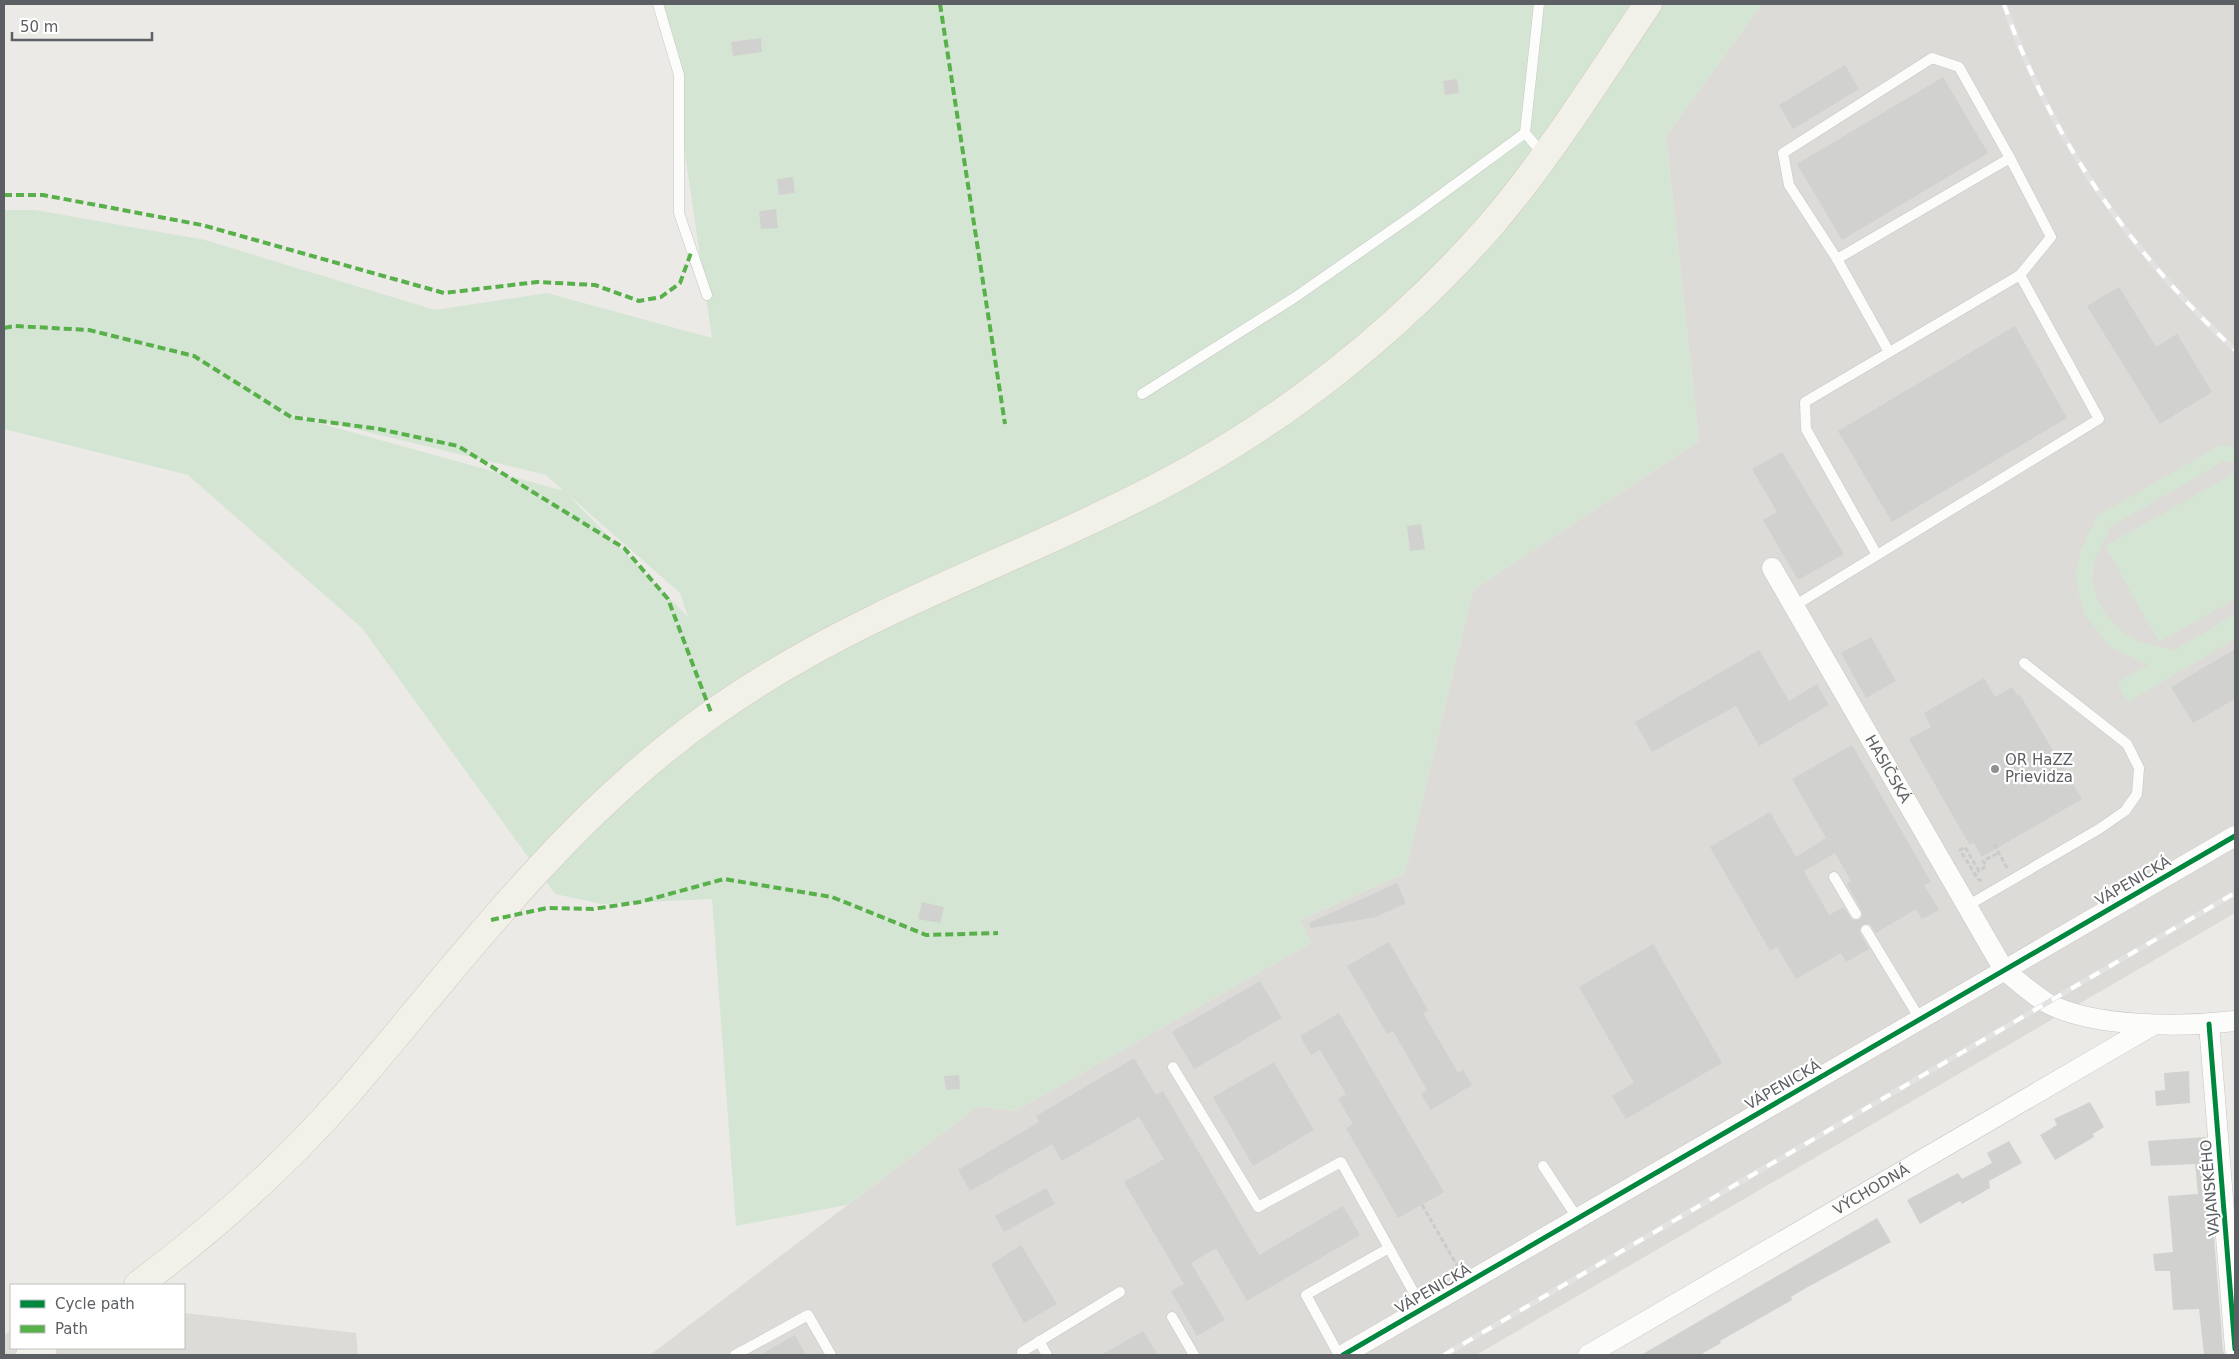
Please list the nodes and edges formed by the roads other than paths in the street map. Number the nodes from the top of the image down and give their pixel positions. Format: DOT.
graph roads {
  1 [pos="658,4"];
  2 [pos="1539,4"];
  3 [pos="1648,4"];
  4 [pos="1525,133"];
  5 [pos="1545,157"];
  6 [pos="2010,158"];
  7 [pos="1837,259"];
  8 [pos="2020,276"];
  9 [pos="707,295"];
  10 [pos="1889,352"];
  11 [pos="1142,394"];
  12 [pos="1876,555"];
  13 [pos="1772,568"];
  14 [pos="1794,606"];
  15 [pos="2024,662"];
  16 [pos="2235,836"];
  17 [pos="1834,877"];
  18 [pos="1968,906"];
  19 [pos="1856,914"];
  20 [pos="1866,930"];
  21 [pos="2004,970"];
  22 [pos="1920,1020"];
  23 [pos="2235,1022"];
  24 [pos="2209,1024"];
  25 [pos="2153,1025"];
  26 [pos="1174,1067"];
  27 [pos="1543,1166"];
  28 [pos="1578,1218"];
  29 [pos="1389,1248"];
  30 [pos="139,1284"];
  31 [pos="1120,1292"];
  32 [pos="1423,1309"];
  33 [pos="1172,1317"];
  34 [pos="1039,1341"];
  35 [pos="41,1349"];
  36 [pos="2235,1349"];
  37 [pos="1022,1352"];
  38 [pos="30,1355"];
  39 [pos="735,1355"];
  40 [pos="831,1355"];
  41 [pos="1047,1355"];
  42 [pos="1194,1355"];
  43 [pos="1341,1355"];
  44 [pos="1588,1355"];
  1 -- 9 [label="lane"];
  2 -- 4 [label="lane"];
  3 -- 5 [label="main road"];
  4 -- 5 [label="lane"];
  4 -- 11 [label="lane"];
  5 -- 30 [label="main road"];
  6 -- 7 [label="lane"];
  6 -- 7 [label="lane"];
  6 -- 8 [label="lane"];
  7 -- 10 [label="lane"];
  8 -- 10 [label="lane"];
  8 -- 12 [label="lane"];
  10 -- 12 [label="lane"];
  12 -- 14 [label="lane"];
  13 -- 14 [label="street, HASIČSKÁ"];
  14 -- 18 [label="street, HASIČSKÁ"];
  15 -- 18 [label="lane"];
  16 -- 21 [label="street, VÁPENICKÁ"];
  17 -- 19 [label="lane"];
  18 -- 21 [label="street, HASIČSKÁ"];
  20 -- 22 [label="lane"];
  21 -- 22 [label="street, VÁPENICKÁ"];
  21 -- 25 [label="street, VÝCHODNÁ"];
  22 -- 28 [label="street, VÁPENICKÁ"];
  23 -- 24 [label="street, VÝCHODNÁ"];
  24 -- 25 [label="street, VÝCHODNÁ"];
  24 -- 36 [label="street, VAJANSKÉHO"];
  25 -- 44 [label="street, VÝCHODNÁ"];
  26 -- 29 [label="lane"];
  27 -- 28 [label="lane"];
  28 -- 32 [label="street, VÁPENICKÁ"];
  29 -- 32 [label="lane"];
  29 -- 43 [label="lane"];
  31 -- 34 [label="lane"];
  32 -- 43 [label="street, VÁPENICKÁ"];
  33 -- 42 [label="lane"];
  34 -- 37 [label="lane"];
  34 -- 41 [label="lane"];
  35 -- 38 [label="main road"];
  39 -- 40 [label="lane"];
}
